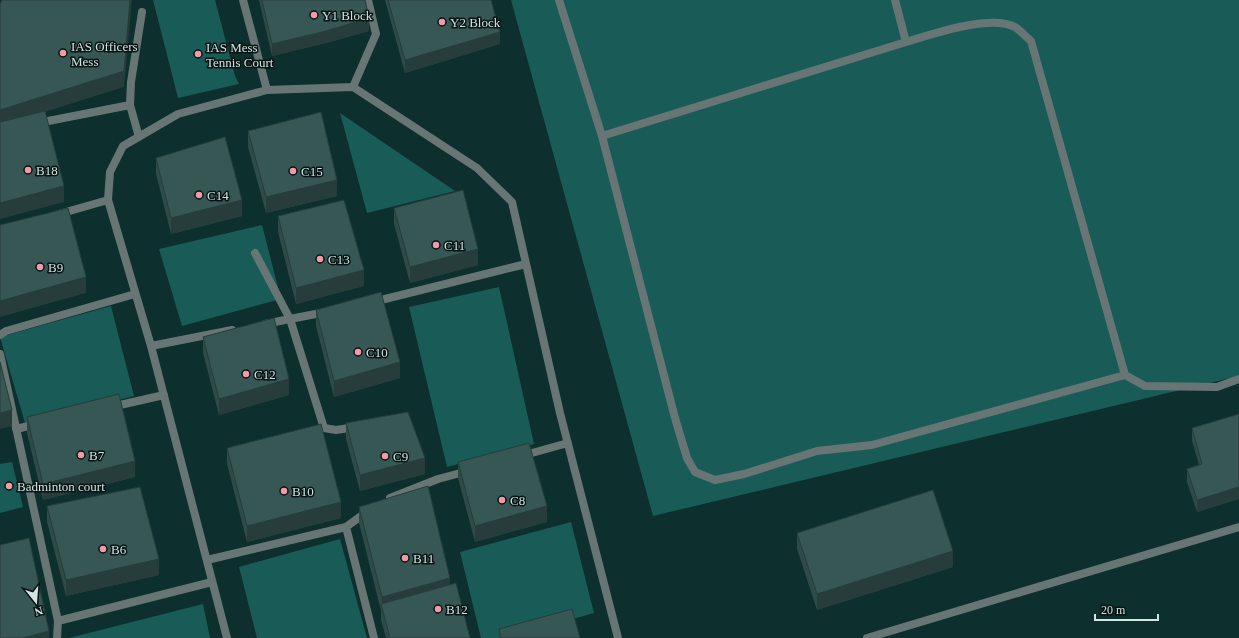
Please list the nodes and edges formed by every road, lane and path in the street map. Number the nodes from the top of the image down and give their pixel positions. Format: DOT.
graph roads {
  1 [pos="243,0"];
  2 [pos="368,0"];
  3 [pos="559,0"];
  4 [pos="895,0"];
  5 [pos="142,12"];
  6 [pos="906,42"];
  7 [pos="353,87"];
  8 [pos="267,90"];
  9 [pos="130,105"];
  10 [pos="26,125"];
  11 [pos="602,136"];
  12 [pos="139,137"];
  13 [pos="108,200"];
  14 [pos="51,216"];
  15 [pos="255,253"];
  16 [pos="526,264"];
  17 [pos="135,294"];
  18 [pos="369,303"];
  19 [pos="337,309"];
  20 [pos="290,319"];
  21 [pos="259,325"];
  22 [pos="244,328"];
  23 [pos="0,335"];
  24 [pos="151,346"];
  25 [pos="0,354"];
  26 [pos="1124,375"];
  27 [pos="1239,379"];
  28 [pos="164,395"];
  29 [pos="102,409"];
  30 [pos="47,422"];
  31 [pos="365,426"];
  32 [pos="16,429"];
  33 [pos="568,443"];
  34 [pos="514,458"];
  35 [pos="476,468"];
  36 [pos="346,527"];
  37 [pos="1239,527"];
  38 [pos="207,560"];
  39 [pos="212,582"];
  40 [pos="58,621"];
  41 [pos="57,638"];
  42 [pos="227,638"];
  43 [pos="374,638"];
  44 [pos="618,638"];
  45 [pos="867,638"];
  1 -- 8 [label="street"];
  2 -- 7 [label="street"];
  3 -- 11 [label="street"];
  4 -- 6 [label="street"];
  5 -- 9 [label="street"];
  6 -- 11 [label="street"];
  6 -- 26 [label="street"];
  7 -- 8 [label="street"];
  7 -- 16 [label="street"];
  8 -- 12 [label="street"];
  9 -- 10 [label="street"];
  9 -- 12 [label="street"];
  11 -- 26 [label="street"];
  12 -- 13 [label="street"];
  13 -- 14 [label="street"];
  13 -- 17 [label="street"];
  15 -- 20 [label="street"];
  16 -- 18 [label="street"];
  16 -- 33 [label="street"];
  17 -- 23 [label="street"];
  17 -- 24 [label="street"];
  19 -- 20 [label="street"];
  20 -- 21 [label="street"];
  20 -- 31 [label="street"];
  22 -- 24 [label="street"];
  24 -- 28 [label="street"];
  25 -- 32 [label="street"];
  26 -- 27 [label="street"];
  28 -- 29 [label="street"];
  28 -- 38 [label="street"];
  30 -- 32 [label="street"];
  32 -- 40 [label="street"];
  33 -- 34 [label="street"];
  33 -- 44 [label="street"];
  35 -- 36 [label="street"];
  36 -- 38 [label="street"];
  36 -- 43 [label="street"];
  37 -- 45 [label="street"];
  38 -- 39 [label="street"];
  39 -- 40 [label="street"];
  39 -- 42 [label="street"];
  40 -- 41 [label="street"];
}
